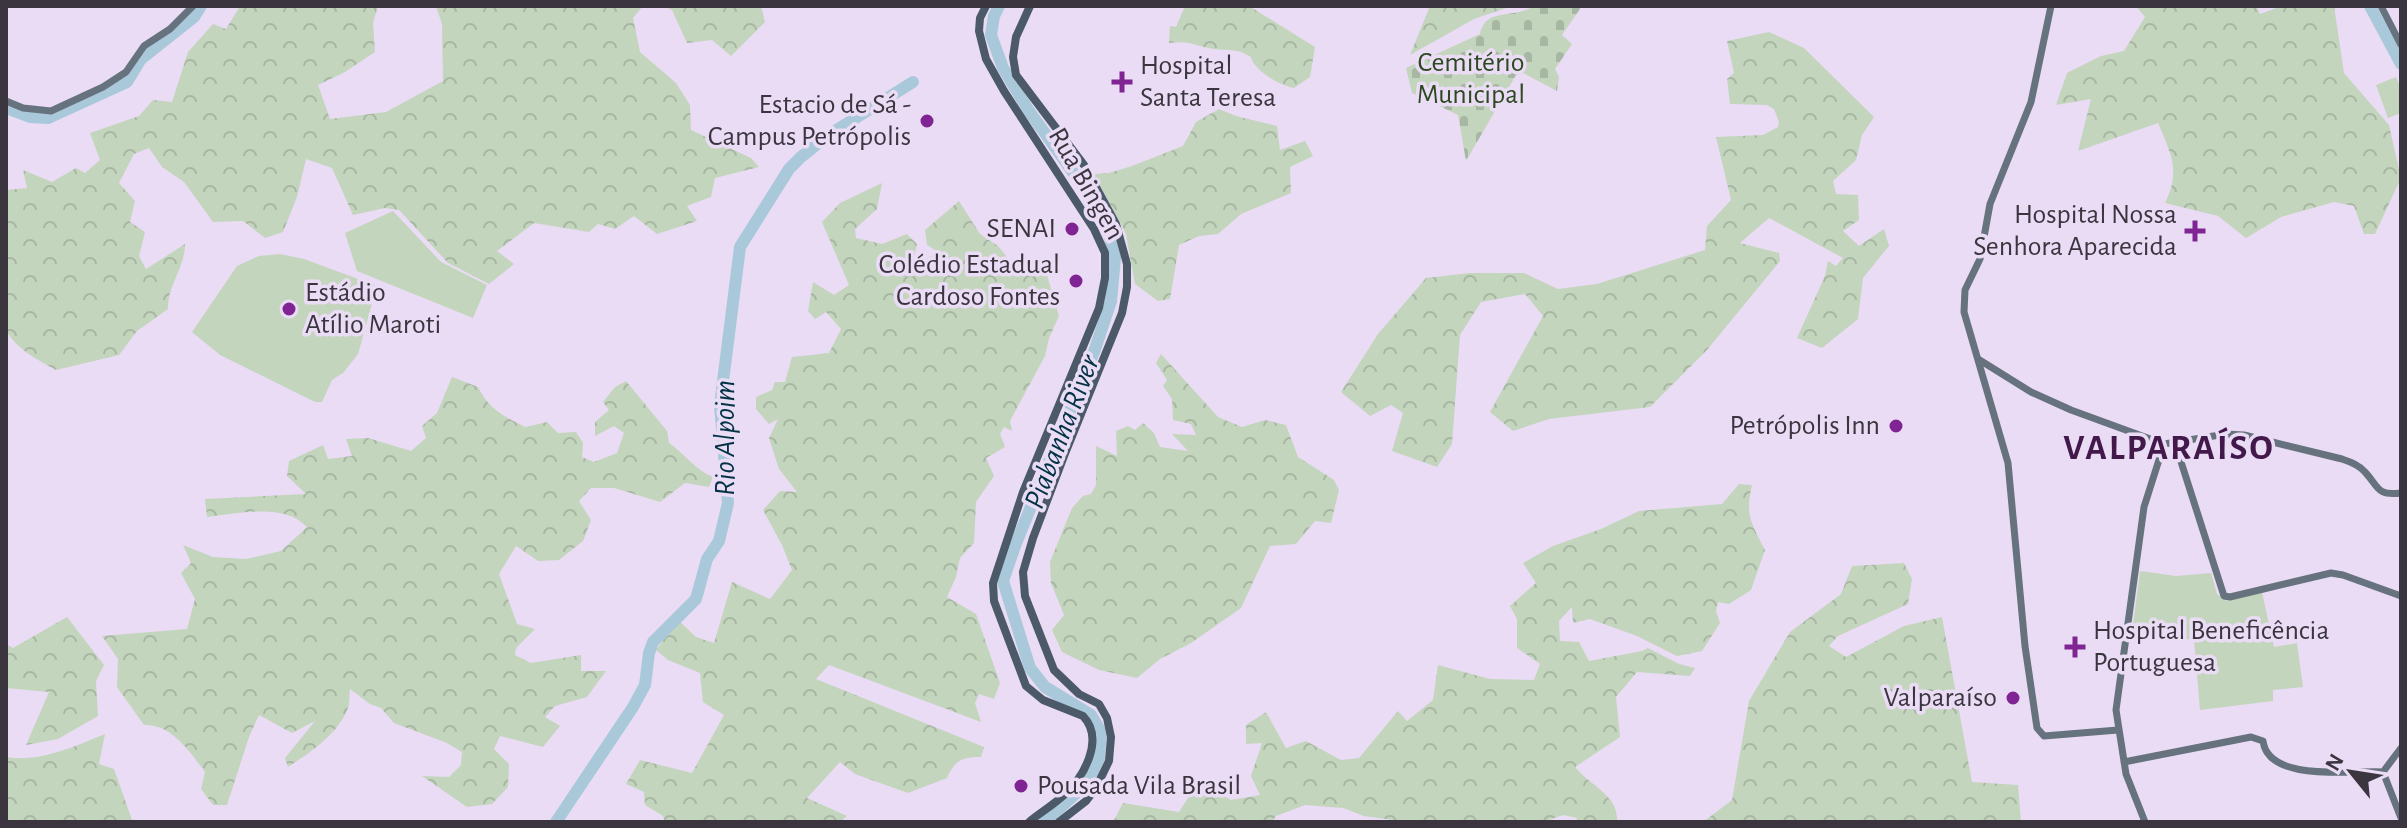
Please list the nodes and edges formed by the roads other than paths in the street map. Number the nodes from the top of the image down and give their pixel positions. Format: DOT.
graph roads {
  1 [pos="193,6"];
  2 [pos="986,6"];
  3 [pos="1030,6"];
  4 [pos="2051,6"];
  5 [pos="2381,6"];
  6 [pos="2401,45"];
  7 [pos="6,101"];
  8 [pos="1978,359"];
  9 [pos="2175,443"];
  10 [pos="2164,444"];
  11 [pos="2401,493"];
  12 [pos="2401,596"];
  13 [pos="1079,694"];
  14 [pos="1073,712"];
  15 [pos="2118,730"];
  16 [pos="2401,748"];
  17 [pos="2124,762"];
  18 [pos="2383,772"];
  19 [pos="2401,818"];
  20 [pos="1029,822"];
  21 [pos="1059,822"];
  22 [pos="2145,822"];
  1 -- 7 [label="street"];
  2 -- 14 [label="main road, Rua Bingen"];
  3 -- 13 [label="main road, Rua Bingen"];
  4 -- 8 [label="street"];
  5 -- 6 [label="street"];
  8 -- 10 [label="street"];
  8 -- 15 [label="street"];
  9 -- 10 [label="street"];
  9 -- 11 [label="street"];
  9 -- 12 [label="street"];
  10 -- 15 [label="street"];
  13 -- 14 [label="main road"];
  13 -- 21 [label="main road, Rua Bingen"];
  14 -- 20 [label="main road"];
  15 -- 17 [label="street"];
  16 -- 18 [label="street"];
  17 -- 18 [label="street"];
  17 -- 22 [label="street"];
  18 -- 19 [label="street"];
}
